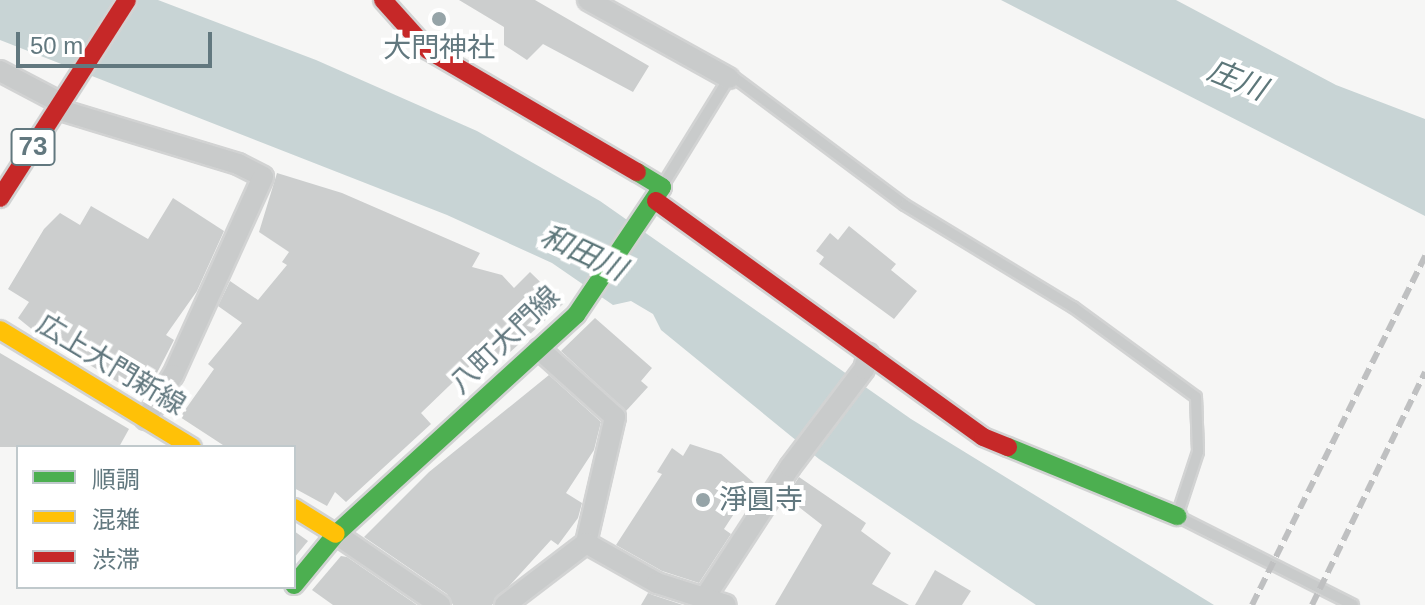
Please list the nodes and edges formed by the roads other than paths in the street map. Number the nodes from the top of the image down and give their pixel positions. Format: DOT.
graph roads {
  1 [pos="127,0"];
  2 [pos="383,0"];
  3 [pos="588,0"];
  4 [pos="0,71"];
  5 [pos="729,78"];
  6 [pos="61,103"];
  7 [pos="659,194"];
  8 [pos="0,198"];
  9 [pos="0,330"];
  10 [pos="539,349"];
  11 [pos="866,361"];
  12 [pos="146,419"];
  13 [pos="189,445"];
  14 [pos="296,509"];
  15 [pos="1177,516"];
  16 [pos="336,534"];
  17 [pos="586,543"];
  18 [pos="296,582"];
  19 [pos="290,589"];
  20 [pos="704,599"];
  21 [pos="277,605"];
  22 [pos="440,605"];
  23 [pos="505,605"];
  24 [pos="726,605"];
  25 [pos="1353,605"];
  1 -- 6 [label="main road, 73"];
  2 -- 7 [label="main road"];
  3 -- 5 [label="street"];
  4 -- 6 [label="street"];
  5 -- 7 [label="lane"];
  5 -- 15 [label="lane"];
  6 -- 8 [label="main road, 73"];
  6 -- 12 [label="street"];
  7 -- 10 [label="main road, 八町大門線"];
  7 -- 11 [label="main road"];
  9 -- 12 [label="main road, 広上大門新線"];
  10 -- 16 [label="main road, 八町大門線"];
  10 -- 17 [label="street"];
  11 -- 15 [label="main road"];
  11 -- 20 [label="street"];
  12 -- 13 [label="main road, 広上大門新線"];
  14 -- 16 [label="main road"];
  15 -- 25 [label="lane"];
  16 -- 18 [label="main road, 八町大門線"];
  16 -- 22 [label="street"];
  17 -- 20 [label="street"];
  17 -- 23 [label="street"];
  19 -- 21 [label="main road, 八町大門線"];
  20 -- 24 [label="street"];
}
